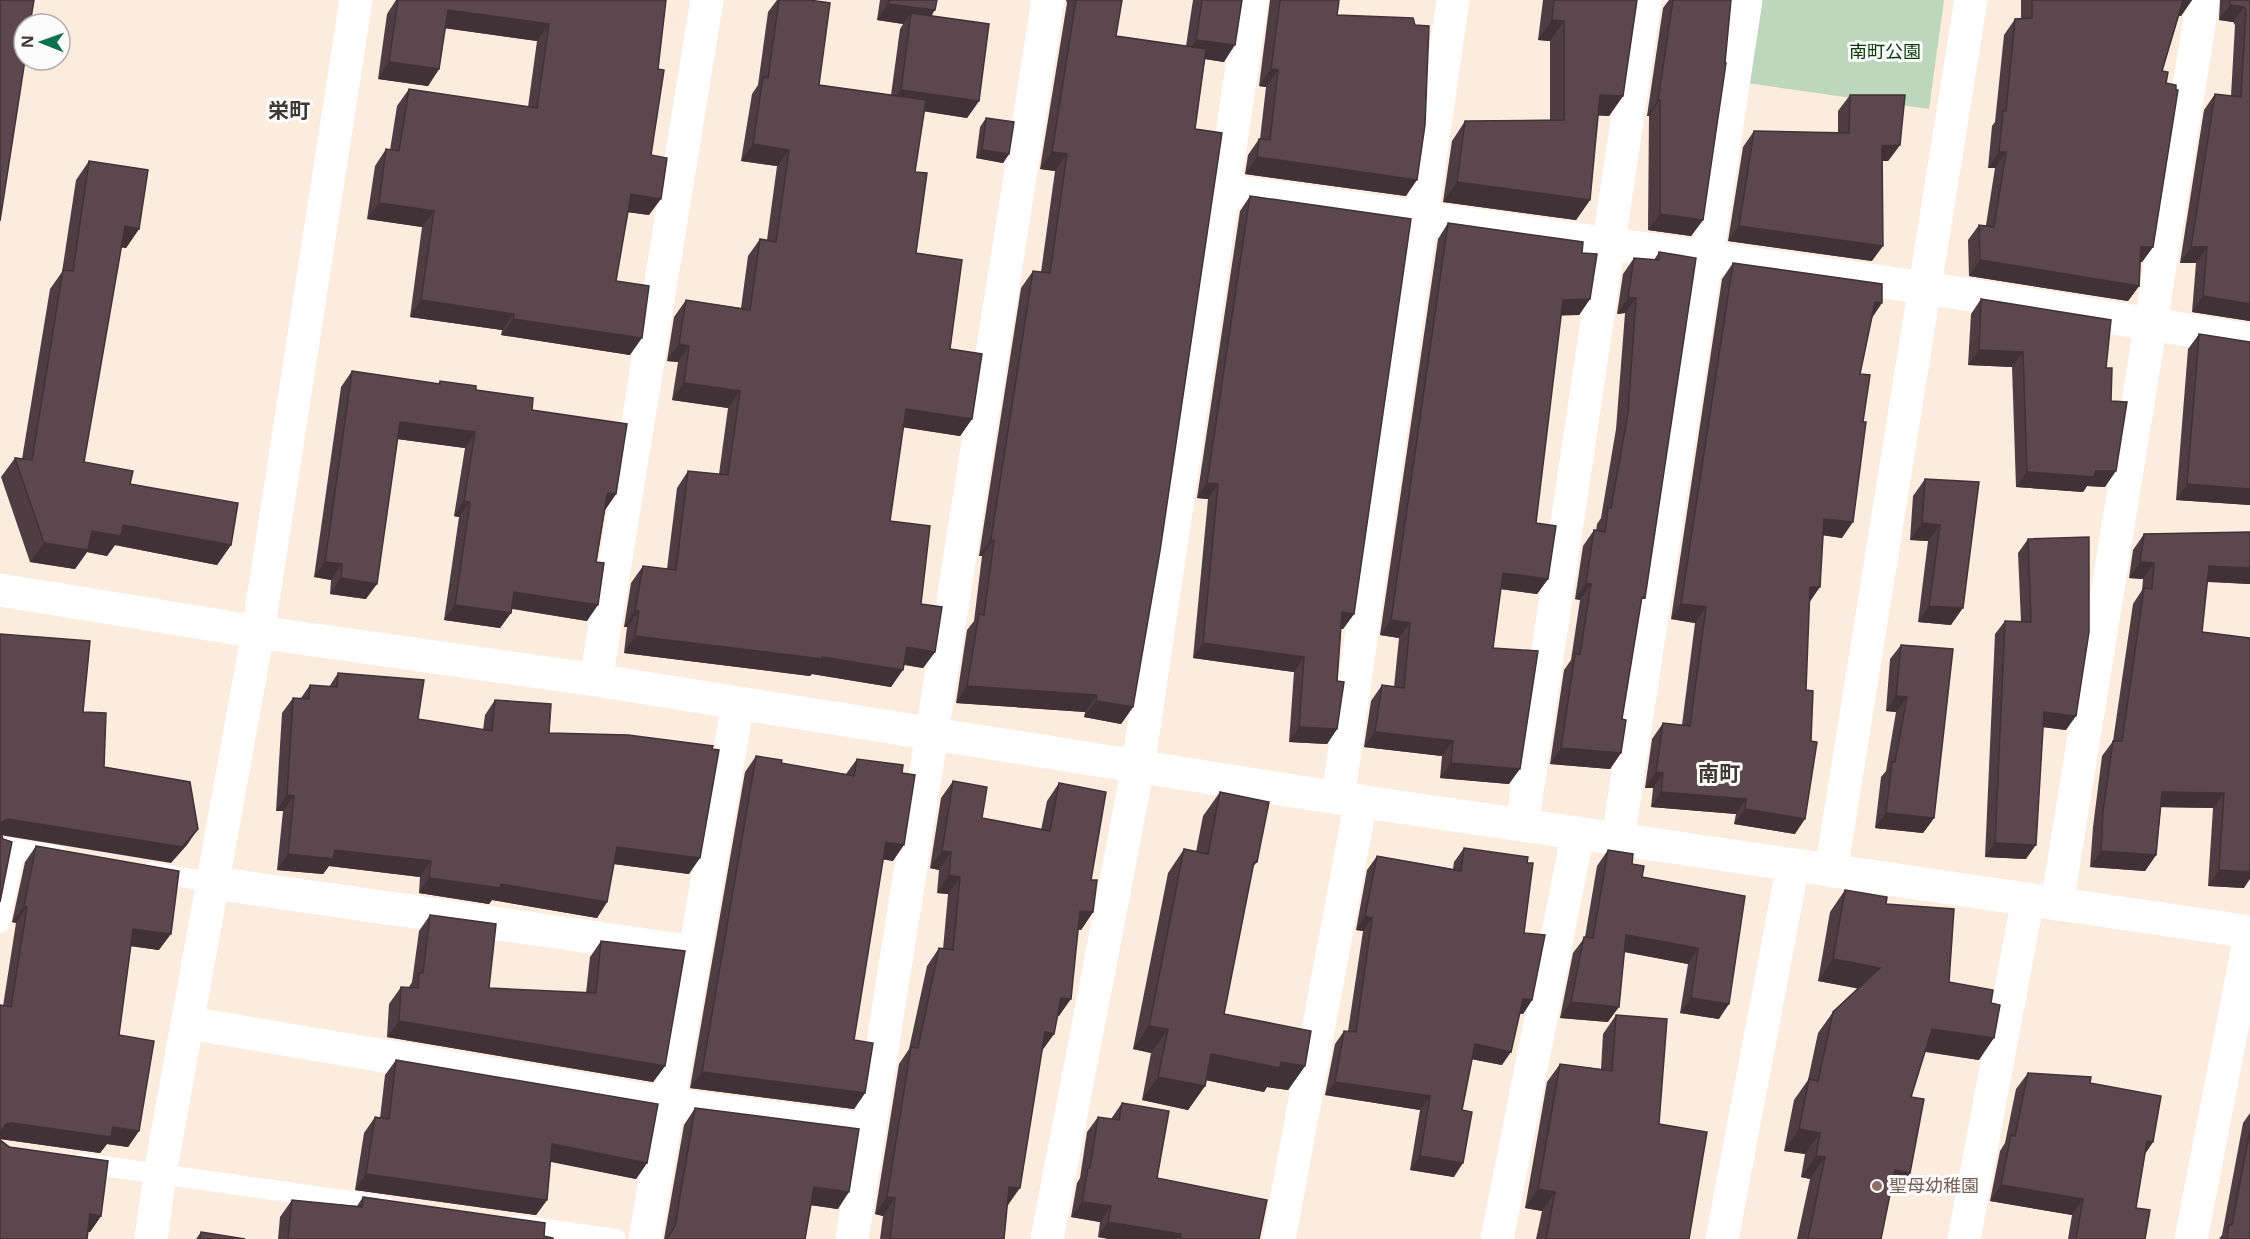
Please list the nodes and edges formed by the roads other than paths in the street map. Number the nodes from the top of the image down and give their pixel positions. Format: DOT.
graph roads {
  1 [pos="356,0"];
  2 [pos="707,0"];
  3 [pos="1048,0"];
  4 [pos="1252,0"];
  5 [pos="1453,0"];
  6 [pos="1645,0"];
  7 [pos="1746,0"];
  8 [pos="1971,0"];
  9 [pos="2203,0"];
  10 [pos="1224,190"];
  11 [pos="1422,218"];
  12 [pos="1609,244"];
  13 [pos="1706,258"];
  14 [pos="1926,288"];
  15 [pos="2150,324"];
  16 [pos="2250,340"];
  17 [pos="0,590"];
  18 [pos="258,632"];
  19 [pos="596,680"];
  20 [pos="738,703"];
  21 [pos="932,735"];
  22 [pos="1138,767"];
  23 [pos="1349,799"];
  24 [pos="1522,825"];
  25 [pos="1578,833"];
  26 [pos="1618,839"];
  27 [pos="7,848"];
  28 [pos="73,859"];
  29 [pos="1793,866"];
  30 [pos="132,869"];
  31 [pos="1831,871"];
  32 [pos="214,883"];
  33 [pos="2043,902"];
  34 [pos="0,923"];
  35 [pos="2250,934"];
  36 [pos="695,952"];
  37 [pos="189,1023"];
  38 [pos="669,1104"];
  39 [pos="870,1130"];
  40 [pos="69,1161"];
  41 [pos="160,1174"];
  42 [pos="406,1209"];
  43 [pos="500,1222"];
  44 [pos="151,1239"];
  45 [pos="616,1239"];
  46 [pos="645,1239"];
  47 [pos="852,1239"];
  48 [pos="1047,1239"];
  49 [pos="1279,1239"];
  50 [pos="1497,1239"];
  51 [pos="1722,1239"];
  52 [pos="1964,1239"];
  53 [pos="2191,1239"];
  1 -- 18 [label="street"];
  2 -- 19 [label="street"];
  3 -- 21 [label="street"];
  4 -- 10 [label="street"];
  5 -- 11 [label="street"];
  6 -- 12 [label="street"];
  7 -- 13 [label="street"];
  8 -- 14 [label="street"];
  9 -- 15 [label="street"];
  10 -- 11 [label="street"];
  10 -- 22 [label="street"];
  11 -- 12 [label="street"];
  11 -- 23 [label="street"];
  12 -- 13 [label="street"];
  12 -- 24 [label="street"];
  13 -- 14 [label="street"];
  13 -- 26 [label="street"];
  14 -- 15 [label="street"];
  14 -- 31 [label="street"];
  15 -- 16 [label="street"];
  15 -- 33 [label="street"];
  17 -- 18 [label="street"];
  18 -- 19 [label="street"];
  18 -- 32 [label="street"];
  19 -- 20 [label="street"];
  20 -- 21 [label="street"];
  20 -- 36 [label="street"];
  21 -- 22 [label="street"];
  21 -- 39 [label="street"];
  22 -- 23 [label="street"];
  22 -- 48 [label="street"];
  23 -- 24 [label="street"];
  23 -- 49 [label="street"];
  24 -- 25 [label="street"];
  25 -- 26 [label="street"];
  25 -- 50 [label="street"];
  26 -- 29 [label="street"];
  27 -- 28 [label="lane"];
  27 -- 34 [label="lane"];
  29 -- 31 [label="street"];
  29 -- 51 [label="street"];
  30 -- 32 [label="lane"];
  31 -- 33 [label="street"];
  32 -- 36 [label="street"];
  32 -- 37 [label="street"];
  33 -- 35 [label="street"];
  33 -- 52 [label="street"];
  35 -- 53 [label="street"];
  36 -- 38 [label="street"];
  37 -- 38 [label="street"];
  37 -- 41 [label="street"];
  38 -- 39 [label="street"];
  38 -- 46 [label="street"];
  39 -- 47 [label="street"];
  40 -- 41 [label="lane"];
  41 -- 42 [label="lane"];
  41 -- 44 [label="street"];
  43 -- 45 [label="lane"];
}
